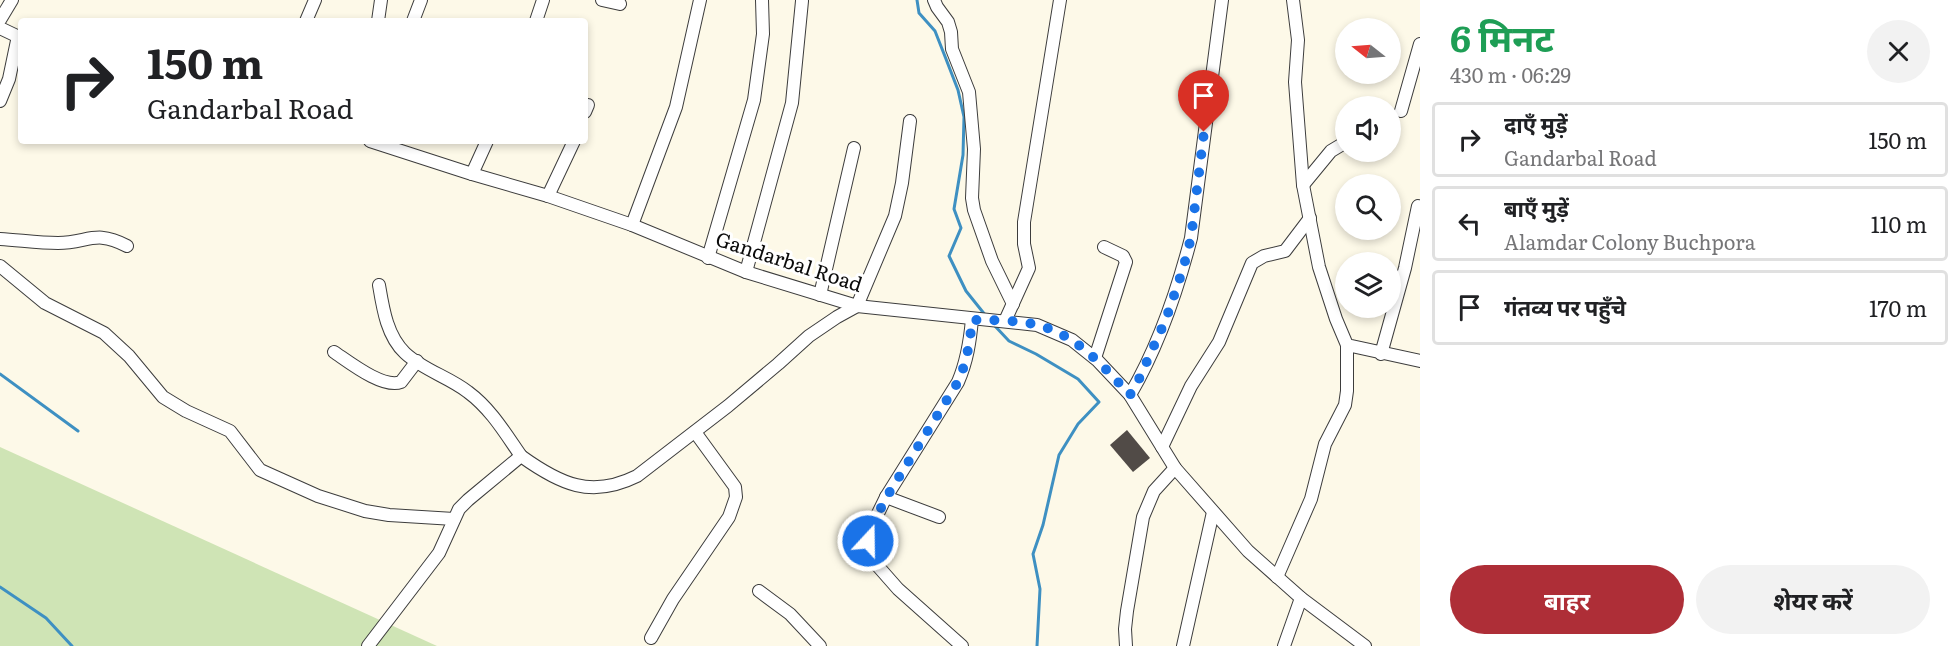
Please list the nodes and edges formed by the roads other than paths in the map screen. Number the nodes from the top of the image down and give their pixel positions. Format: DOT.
graph roads {
  1 [pos="12,0"];
  2 [pos="315,0"];
  3 [pos="381,0"];
  4 [pos="421,0"];
  5 [pos="543,0"];
  6 [pos="602,0"];
  7 [pos="700,0"];
  8 [pos="762,0"];
  9 [pos="934,0"];
  10 [pos="1060,0"];
  11 [pos="1222,0"];
  12 [pos="1293,0"];
  13 [pos="802,2"];
  14 [pos="620,4"];
  15 [pos="307,18"];
  16 [pos="378,18"];
  17 [pos="414,18"];
  18 [pos="537,18"];
  19 [pos="0,20"];
  20 [pos="0,28"];
  21 [pos="18,37"];
  22 [pos="18,41"];
  23 [pos="1420,44"];
  24 [pos="0,101"];
  25 [pos="1401,111"];
  26 [pos="910,121"];
  27 [pos="381,144"];
  28 [pos="486,144"];
  29 [pos="573,144"];
  30 [pos="854,148"];
  31 [pos="1335,149"];
  32 [pos="472,174"];
  33 [pos="1303,185"];
  34 [pos="548,196"];
  35 [pos="1418,206"];
  36 [pos="1310,218"];
  37 [pos="632,225"];
  38 [pos="0,239"];
  39 [pos="128,246"];
  40 [pos="1104,247"];
  41 [pos="708,258"];
  42 [pos="0,266"];
  43 [pos="746,272"];
  44 [pos="379,285"];
  45 [pos="820,295"];
  46 [pos="1013,304"];
  47 [pos="857,306"];
  48 [pos="972,320"];
  49 [pos="1004,321"];
  50 [pos="1347,345"];
  51 [pos="334,352"];
  52 [pos="1381,354"];
  53 [pos="1095,358"];
  54 [pos="417,361"];
  55 [pos="1420,362"];
  56 [pos="1130,395"];
  57 [pos="695,432"];
  58 [pos="1161,447"];
  59 [pos="520,456"];
  60 [pos="1176,468"];
  61 [pos="886,498"];
  62 [pos="1213,512"];
  63 [pos="939,517"];
  64 [pos="454,519"];
  65 [pos="1277,577"];
  66 [pos="759,591"];
  67 [pos="1301,598"];
  68 [pos="651,638"];
  69 [pos="368,646"];
  70 [pos="820,646"];
  71 [pos="962,646"];
  72 [pos="1126,646"];
  73 [pos="1183,646"];
  74 [pos="1284,646"];
  75 [pos="1365,646"];
  1 -- 19 [label="street"];
  2 -- 15 [label="street"];
  3 -- 16 [label="street"];
  4 -- 17 [label="street"];
  5 -- 18 [label="street"];
  6 -- 14 [label="street"];
  7 -- 37 [label="street"];
  8 -- 41 [label="street"];
  9 -- 46 [label="street"];
  10 -- 46 [label="street"];
  11 -- 56 [label="street"];
  12 -- 33 [label="street"];
  13 -- 43 [label="street"];
  20 -- 21 [label="street"];
  22 -- 24 [label="street"];
  23 -- 25 [label="street"];
  26 -- 47 [label="street"];
  27 -- 32 [label="street, Gandarbal Road"];
  28 -- 32 [label="street"];
  29 -- 34 [label="street"];
  30 -- 45 [label="street"];
  31 -- 33 [label="street"];
  32 -- 34 [label="street, Gandarbal Road"];
  33 -- 36 [label="street"];
  34 -- 37 [label="street, Gandarbal Road"];
  35 -- 52 [label="street"];
  36 -- 50 [label="street"];
  36 -- 58 [label="street"];
  37 -- 41 [label="street, Gandarbal Road"];
  38 -- 39 [label="street"];
  40 -- 53 [label="street"];
  41 -- 43 [label="street, Gandarbal Road"];
  42 -- 64 [label="street"];
  43 -- 45 [label="street, Gandarbal Road"];
  44 -- 54 [label="street"];
  45 -- 47 [label="street, Gandarbal Road"];
  46 -- 49 [label="street"];
  47 -- 48 [label="street, Gandarbal Road"];
  47 -- 57 [label="street"];
  48 -- 49 [label="street, Gandarbal Road"];
  48 -- 61 [label="street"];
  49 -- 53 [label="street, Gandarbal Road"];
  50 -- 52 [label="street"];
  50 -- 65 [label="street"];
  51 -- 54 [label="street"];
  52 -- 55 [label="street"];
  53 -- 56 [label="street, Gandarbal Road"];
  54 -- 59 [label="street"];
  56 -- 58 [label="street, Gandarbal Road"];
  57 -- 59 [label="street"];
  57 -- 68 [label="street"];
  58 -- 60 [label="street, Gandarbal Road"];
  59 -- 64 [label="street"];
  60 -- 62 [label="street, Gandarbal Road"];
  60 -- 72 [label="street"];
  61 -- 63 [label="street"];
  61 -- 71 [label="street"];
  62 -- 65 [label="street, Gandarbal Road"];
  62 -- 73 [label="street"];
  64 -- 69 [label="street"];
  65 -- 67 [label="street, Gandarbal Road"];
  66 -- 70 [label="street"];
  67 -- 74 [label="street"];
  67 -- 75 [label="street, Gandarbal Road"];
}
